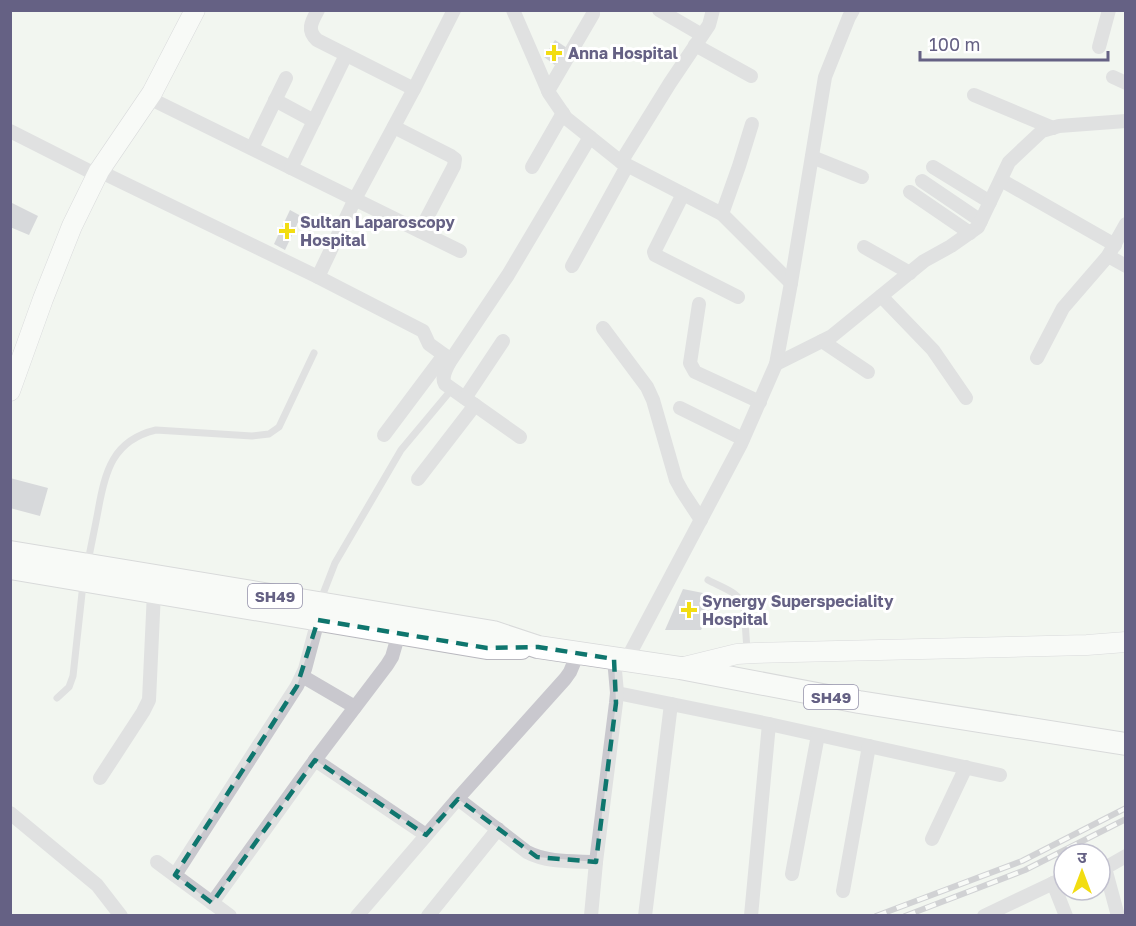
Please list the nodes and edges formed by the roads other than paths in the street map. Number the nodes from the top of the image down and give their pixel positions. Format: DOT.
graph roads {
  1 [pos="195,10"];
  2 [pos="318,10"];
  3 [pos="454,10"];
  4 [pos="513,10"];
  5 [pos="593,10"];
  6 [pos="659,10"];
  7 [pos="713,10"];
  8 [pos="1109,10"];
  9 [pos="850,13"];
  10 [pos="698,40"];
  11 [pos="1099,47"];
  12 [pos="346,55"];
  13 [pos="751,76"];
  14 [pos="286,78"];
  15 [pos="414,89"];
  16 [pos="548,91"];
  17 [pos="974,95"];
  18 [pos="149,98"];
  19 [pos="275,100"];
  20 [pos="563,113"];
  21 [pos="314,121"];
  22 [pos="1125,121"];
  23 [pos="752,124"];
  24 [pos="394,127"];
  25 [pos="1053,128"];
  26 [pos="10,131"];
  27 [pos="590,137"];
  28 [pos="252,148"];
  29 [pos="812,157"];
  30 [pos="624,164"];
  31 [pos="933,166"];
  32 [pos="532,167"];
  33 [pos="291,168"];
  34 [pos="98,173"];
  35 [pos="862,177"];
  36 [pos="1001,180"];
  37 [pos="922,181"];
  38 [pos="910,192"];
  39 [pos="683,194"];
  40 [pos="355,200"];
  41 [pos="990,202"];
  42 [pos="722,214"];
  43 [pos="981,221"];
  44 [pos="1125,224"];
  45 [pos="420,231"];
  46 [pos="970,233"];
  47 [pos="864,247"];
  48 [pos="1111,250"];
  49 [pos="460,251"];
  50 [pos="572,266"];
  51 [pos="1125,266"];
  52 [pos="910,273"];
  53 [pos="318,277"];
  54 [pos="791,283"];
  55 [pos="881,296"];
  56 [pos="738,297"];
  57 [pos="699,304"];
  58 [pos="603,328"];
  59 [pos="503,341"];
  60 [pos="822,341"];
  61 [pos="314,353"];
  62 [pos="1037,358"];
  63 [pos="447,359"];
  64 [pos="776,364"];
  65 [pos="868,372"];
  66 [pos="452,389"];
  67 [pos="10,391"];
  68 [pos="966,398"];
  69 [pos="470,401"];
  70 [pos="760,402"];
  71 [pos="680,408"];
  72 [pos="384,435"];
  73 [pos="520,437"];
  74 [pos="743,439"];
  75 [pos="418,479"];
  76 [pos="701,520"];
  77 [pos="12,566"];
  78 [pos="86,573"];
  79 [pos="708,580"];
  80 [pos="154,592"];
  81 [pos="319,611"];
  82 [pos="399,633"];
  83 [pos="1125,642"];
  84 [pos="538,647"];
  85 [pos="578,653"];
  86 [pos="747,653"];
  87 [pos="620,660"];
  88 [pos="680,668"];
  89 [pos="302,676"];
  90 [pos="617,693"];
  91 [pos="57,698"];
  92 [pos="670,704"];
  93 [pos="355,707"];
  94 [pos="769,724"];
  95 [pos="818,735"];
  96 [pos="1125,744"];
  97 [pos="869,746"];
  98 [pos="315,760"];
  99 [pos="966,768"];
  100 [pos="1000,775"];
  101 [pos="100,778"];
  102 [pos="458,798"];
  103 [pos="10,813"];
  104 [pos="498,829"];
  105 [pos="426,835"];
  106 [pos="932,839"];
  107 [pos="157,862"];
  108 [pos="596,862"];
  109 [pos="792,874"];
  110 [pos="175,875"];
  111 [pos="1052,885"];
  112 [pos="843,891"];
  113 [pos="1112,897"];
  114 [pos="212,903"];
  115 [pos="1016,909"];
  116 [pos="121,915"];
  117 [pos="230,915"];
  118 [pos="357,915"];
  119 [pos="429,915"];
  120 [pos="591,915"];
  121 [pos="645,915"];
  122 [pos="751,915"];
  123 [pos="984,915"];
  124 [pos="1118,915"];
  1 -- 18 [label="main road"];
  2 -- 12 [label="street"];
  3 -- 15 [label="street"];
  4 -- 16 [label="street"];
  5 -- 16 [label="street"];
  6 -- 10 [label="street"];
  7 -- 10 [label="street"];
  8 -- 11 [label="street"];
  9 -- 29 [label="street"];
  10 -- 13 [label="street"];
  10 -- 30 [label="street"];
  12 -- 15 [label="street"];
  12 -- 21 [label="street"];
  14 -- 19 [label="street"];
  15 -- 24 [label="street"];
  16 -- 20 [label="street"];
  17 -- 25 [label="street"];
  18 -- 28 [label="street"];
  18 -- 34 [label="main road"];
  19 -- 21 [label="street"];
  19 -- 28 [label="street"];
  20 -- 27 [label="street"];
  20 -- 32 [label="street"];
  21 -- 33 [label="street"];
  22 -- 25 [label="street"];
  23 -- 42 [label="street"];
  24 -- 40 [label="street"];
  24 -- 45 [label="street"];
  25 -- 36 [label="street"];
  26 -- 34 [label="street"];
  27 -- 30 [label="street"];
  27 -- 63 [label="street"];
  28 -- 33 [label="street"];
  29 -- 35 [label="street"];
  29 -- 54 [label="street"];
  30 -- 39 [label="street"];
  30 -- 50 [label="street"];
  31 -- 41 [label="street"];
  33 -- 40 [label="street"];
  34 -- 53 [label="street"];
  34 -- 67 [label="main road"];
  36 -- 41 [label="street"];
  36 -- 48 [label="street"];
  37 -- 43 [label="street"];
  38 -- 46 [label="street"];
  39 -- 42 [label="street"];
  39 -- 56 [label="street"];
  40 -- 45 [label="street"];
  40 -- 53 [label="street"];
  41 -- 43 [label="street"];
  42 -- 54 [label="street"];
  43 -- 46 [label="street"];
  44 -- 48 [label="street"];
  45 -- 49 [label="street"];
  46 -- 52 [label="street"];
  47 -- 52 [label="street"];
  48 -- 51 [label="street"];
  48 -- 62 [label="street"];
  52 -- 55 [label="street"];
  53 -- 63 [label="street"];
  54 -- 64 [label="street"];
  55 -- 60 [label="street"];
  55 -- 68 [label="street"];
  57 -- 70 [label="street"];
  58 -- 76 [label="street"];
  59 -- 69 [label="street"];
  60 -- 64 [label="street"];
  60 -- 65 [label="street"];
  61 -- 78 [label="lane"];
  63 -- 66 [label="street"];
  63 -- 72 [label="street"];
  64 -- 70 [label="street"];
  66 -- 69 [label="street"];
  66 -- 81 [label="lane"];
  69 -- 73 [label="street"];
  69 -- 75 [label="street"];
  70 -- 74 [label="street"];
  71 -- 74 [label="street"];
  74 -- 76 [label="street"];
  76 -- 87 [label="street"];
  77 -- 78 [label="main road, SH49"];
  78 -- 80 [label="main road, SH49"];
  78 -- 81 [label="main road, SH49"];
  78 -- 91 [label="lane"];
  79 -- 86 [label="lane"];
  80 -- 81 [label="main road, SH49"];
  80 -- 101 [label="street"];
  81 -- 82 [label="main road, SH49"];
  81 -- 84 [label="main road, SH49"];
  81 -- 89 [label="street"];
  82 -- 84 [label="main road, SH49"];
  82 -- 93 [label="street"];
  83 -- 86 [label="main road"];
  84 -- 85 [label="main road, SH49"];
  85 -- 87 [label="main road, SH49"];
  85 -- 102 [label="street"];
  86 -- 88 [label="main road"];
  87 -- 88 [label="main road, SH49"];
  87 -- 90 [label="street"];
  88 -- 96 [label="main road, SH49"];
  89 -- 93 [label="street"];
  89 -- 110 [label="street"];
  90 -- 92 [label="street"];
  90 -- 108 [label="street"];
  92 -- 94 [label="street"];
  92 -- 121 [label="street"];
  93 -- 98 [label="street"];
  94 -- 95 [label="street"];
  94 -- 122 [label="street"];
  95 -- 97 [label="street"];
  95 -- 109 [label="street"];
  97 -- 99 [label="street"];
  97 -- 112 [label="street"];
  98 -- 105 [label="street"];
  98 -- 114 [label="street"];
  99 -- 100 [label="street"];
  99 -- 106 [label="street"];
  102 -- 104 [label="street"];
  102 -- 105 [label="street"];
  103 -- 116 [label="street"];
  104 -- 108 [label="street"];
  104 -- 119 [label="street"];
  105 -- 118 [label="street"];
  107 -- 110 [label="street"];
  108 -- 120 [label="street"];
  110 -- 114 [label="street"];
  111 -- 115 [label="street"];
  113 -- 124 [label="street"];
  114 -- 117 [label="street"];
  115 -- 123 [label="street"];
}
